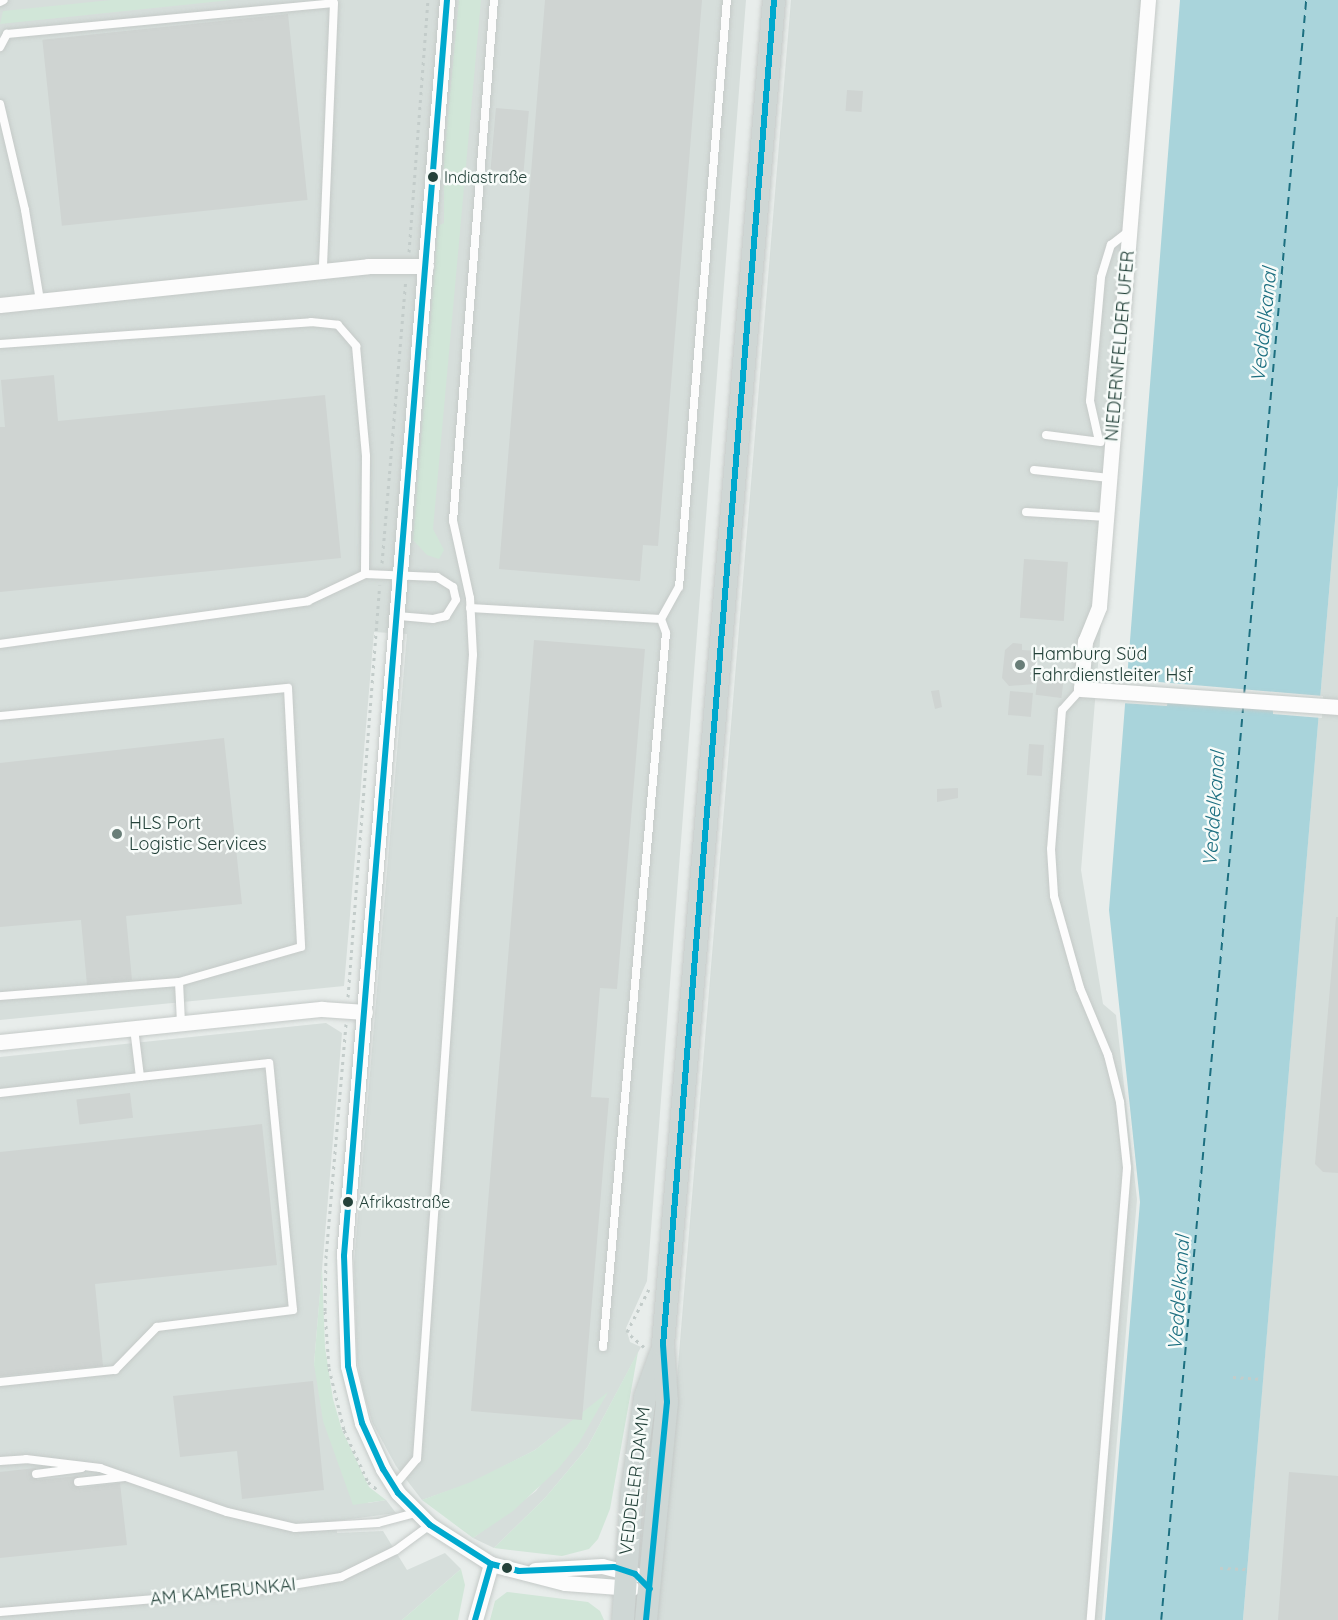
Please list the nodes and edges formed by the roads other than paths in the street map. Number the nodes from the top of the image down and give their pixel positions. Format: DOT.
graph roads {
  1 [pos="447,0"];
  2 [pos="494,0"];
  3 [pos="727,0"];
  4 [pos="774,0"];
  5 [pos="1148,0"];
  6 [pos="0,46"];
  7 [pos="0,104"];
  8 [pos="1129,231"];
  9 [pos="426,266"];
  10 [pos="323,271"];
  11 [pos="40,300"];
  12 [pos="0,305"];
  13 [pos="0,344"];
  14 [pos="1046,435"];
  15 [pos="1106,446"];
  16 [pos="1034,470"];
  17 [pos="1110,478"];
  18 [pos="1026,512"];
  19 [pos="1107,517"];
  20 [pos="365,574"];
  21 [pos="400,574"];
  22 [pos="470,598"];
  23 [pos="456,600"];
  24 [pos="470,608"];
  25 [pos="397,616"];
  26 [pos="661,619"];
  27 [pos="0,644"];
  28 [pos="1082,689"];
  29 [pos="1338,707"];
  30 [pos="0,716"];
  31 [pos="179,982"];
  32 [pos="0,996"];
  33 [pos="365,1012"];
  34 [pos="181,1023"];
  35 [pos="134,1028"];
  36 [pos="0,1042"];
  37 [pos="140,1077"];
  38 [pos="0,1093"];
  39 [pos="663,1345"];
  40 [pos="603,1347"];
  41 [pos="0,1382"];
  42 [pos="0,1461"];
  43 [pos="100,1468"];
  44 [pos="36,1474"];
  45 [pos="135,1478"];
  46 [pos="78,1482"];
  47 [pos="394,1486"];
  48 [pos="416,1512"];
  49 [pos="429,1525"];
  50 [pos="491,1564"];
  51 [pos="625,1578"];
  52 [pos="650,1589"];
  53 [pos="0,1612"];
  54 [pos="475,1620"];
  55 [pos="623,1620"];
  56 [pos="646,1620"];
  57 [pos="1091,1620"];
  1 -- 9 [label="street"];
  2 -- 22 [label="lane"];
  3 -- 26 [label="lane"];
  4 -- 39 [label="main road, VEDDELER DAMM"];
  5 -- 8 [label="street, NIEDERNFELDER UFER"];
  6 -- 10 [label="lane"];
  7 -- 11 [label="lane"];
  8 -- 15 [label="street, NIEDERNFELDER UFER"];
  8 -- 15 [label="lane"];
  9 -- 10 [label="street"];
  9 -- 21 [label="street"];
  10 -- 11 [label="street"];
  11 -- 12 [label="street"];
  13 -- 20 [label="lane"];
  14 -- 15 [label="lane"];
  15 -- 17 [label="street, NIEDERNFELDER UFER"];
  16 -- 17 [label="lane"];
  17 -- 19 [label="street, NIEDERNFELDER UFER"];
  18 -- 19 [label="lane"];
  19 -- 28 [label="street, NIEDERNFELDER UFER"];
  20 -- 21 [label="lane"];
  20 -- 27 [label="lane"];
  21 -- 23 [label="lane"];
  21 -- 25 [label="street"];
  22 -- 23 [label="lane"];
  22 -- 24 [label="lane"];
  23 -- 25 [label="lane"];
  24 -- 26 [label="lane"];
  24 -- 47 [label="lane"];
  25 -- 33 [label="street"];
  26 -- 40 [label="lane"];
  28 -- 29 [label="street"];
  28 -- 57 [label="lane"];
  30 -- 31 [label="lane"];
  31 -- 32 [label="lane"];
  31 -- 34 [label="lane"];
  33 -- 34 [label="street"];
  33 -- 47 [label="street"];
  34 -- 35 [label="street"];
  35 -- 36 [label="street"];
  35 -- 37 [label="lane"];
  37 -- 38 [label="lane"];
  37 -- 41 [label="lane"];
  39 -- 51 [label="main road, VEDDELER DAMM"];
  39 -- 52 [label="main road, VEDDELER DAMM"];
  42 -- 43 [label="lane"];
  43 -- 44 [label="lane"];
  43 -- 45 [label="lane"];
  45 -- 46 [label="lane"];
  45 -- 48 [label="lane"];
  47 -- 48 [label="street"];
  48 -- 49 [label="street"];
  49 -- 50 [label="street"];
  49 -- 53 [label="lane, AM KAMERUNKAI"];
  50 -- 51 [label="street"];
  50 -- 54 [label="street"];
  51 -- 52 [label="street"];
  51 -- 55 [label="main road, VEDDELER DAMM"];
  52 -- 56 [label="main road, VEDDELER DAMM"];
}
